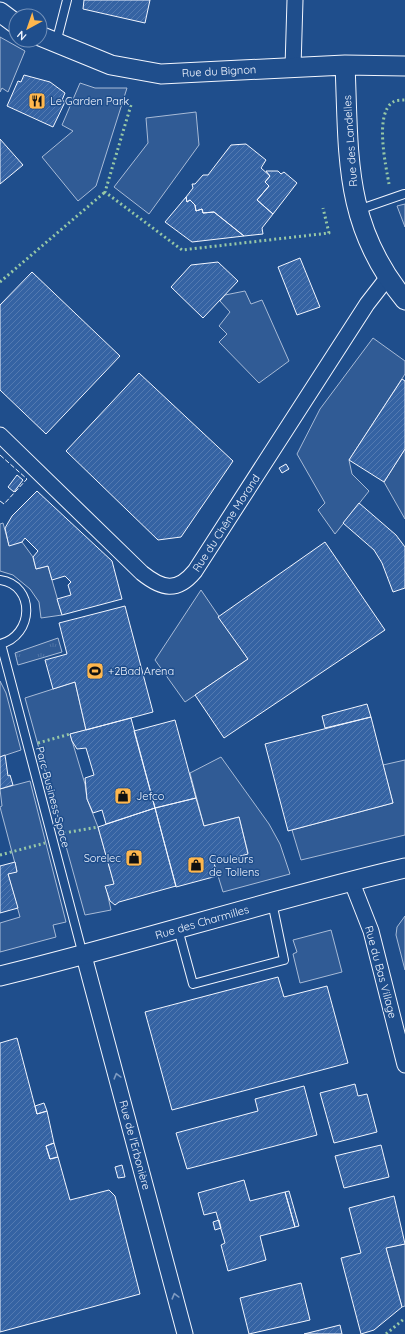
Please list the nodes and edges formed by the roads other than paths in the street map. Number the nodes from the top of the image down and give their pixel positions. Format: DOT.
graph roads {
  1 [pos="68,0"];
  2 [pos="295,0"];
  3 [pos="48,39"];
  4 [pos="345,65"];
  5 [pos="405,66"];
  6 [pos="293,67"];
  7 [pos="404,194"];
  8 [pos="357,210"];
  9 [pos="388,277"];
  10 [pos="405,300"];
  11 [pos="0,435"];
  12 [pos="0,580"];
  13 [pos="1,644"];
  14 [pos="405,868"];
  15 [pos="351,880"];
  16 [pos="272,902"];
  17 [pos="178,929"];
  18 [pos="84,956"];
  19 [pos="0,976"];
  20 [pos="405,1065"];
  21 [pos="186,1334"];
  1 -- 3 [label="lane"];
  2 -- 6 [label="street"];
  3 -- 6 [label="street, Rue du Bignon"];
  4 -- 5 [label="street, Rue du Bignon"];
  4 -- 6 [label="street, Rue du Bignon"];
  4 -- 8 [label="street, Rue des Landelles"];
  7 -- 8 [label="lane"];
  8 -- 9 [label="street, Rue des Landelles"];
  9 -- 10 [label="street, Rue des Landelles"];
  9 -- 11 [label="street, Rue du Chêne Morand"];
  12 -- 13 [label="lane"];
  13 -- 18 [label="lane, Parc Business Space"];
  14 -- 15 [label="street, Rue des Charmilles"];
  15 -- 16 [label="street, Rue des Charmilles"];
  15 -- 20 [label="street, Rue du Bas Village"];
  16 -- 17 [label="street, Rue des Charmilles"];
  16 -- 17 [label="lane"];
  17 -- 18 [label="street, Rue des Charmilles"];
  18 -- 19 [label="street, Rue des Charmilles"];
  21 -- 18 [label="street, Rue de l'Erbonière, one-way"];
}
